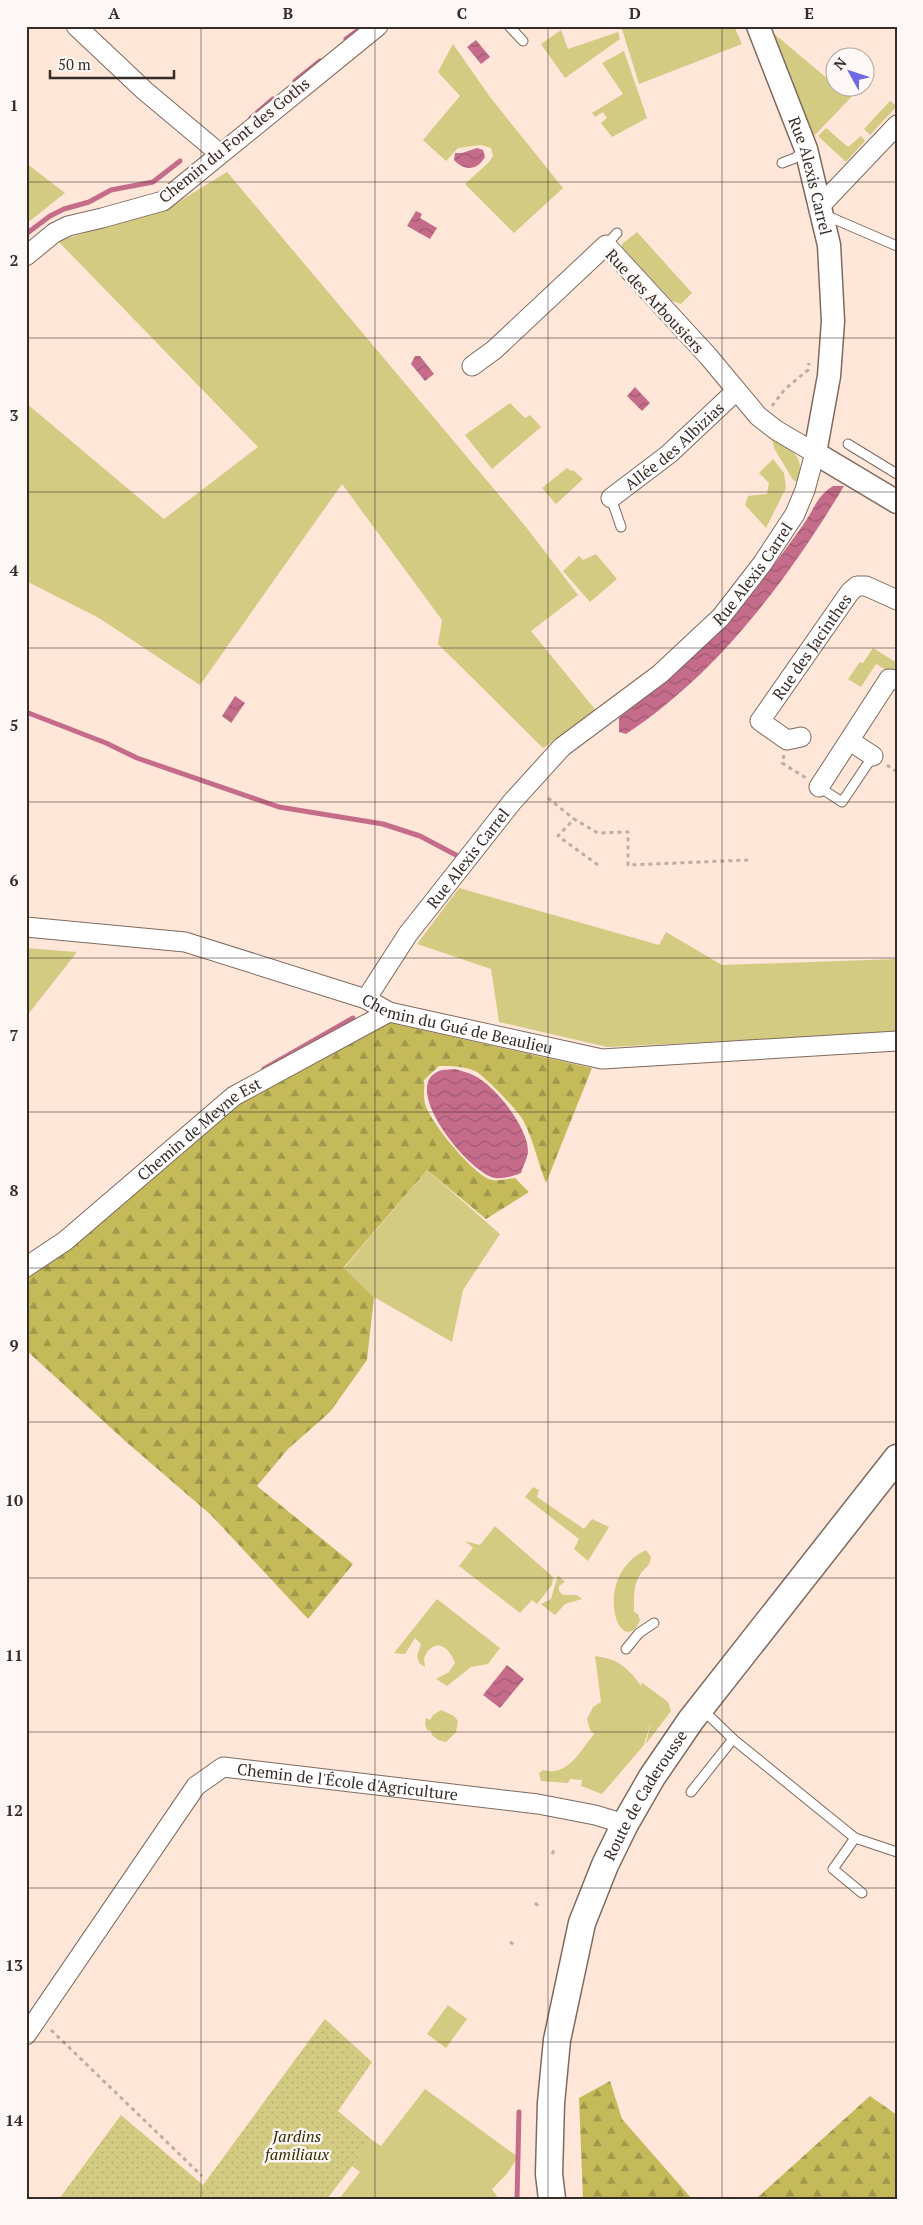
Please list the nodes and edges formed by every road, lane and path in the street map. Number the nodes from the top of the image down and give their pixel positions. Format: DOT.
graph roads {
  1 [pos="76,26"];
  2 [pos="378,26"];
  3 [pos="509,26"];
  4 [pos="758,26"];
  5 [pos="522,41"];
  6 [pos="897,126"];
  7 [pos="806,149"];
  8 [pos="219,153"];
  9 [pos="782,163"];
  10 [pos="822,209"];
  11 [pos="897,246"];
  12 [pos="26,256"];
  13 [pos="809,361"];
  14 [pos="472,366"];
  15 [pos="736,390"];
  16 [pos="764,421"];
  17 [pos="848,444"];
  18 [pos="815,453"];
  19 [pos="897,474"];
  20 [pos="611,498"];
  21 [pos="897,502"];
  22 [pos="621,527"];
  23 [pos="897,600"];
  24 [pos="897,680"];
  25 [pos="794,739"];
  26 [pos="850,740"];
  27 [pos="873,756"];
  28 [pos="819,786"];
  29 [pos="548,798"];
  30 [pos="574,819"];
  31 [pos="748,860"];
  32 [pos="598,865"];
  33 [pos="26,927"];
  34 [pos="366,999"];
  35 [pos="389,1012"];
  36 [pos="897,1041"];
  37 [pos="26,1267"];
  38 [pos="897,1458"];
  39 [pos="654,1622"];
  40 [pos="626,1650"];
  41 [pos="700,1707"];
  42 [pos="733,1739"];
  43 [pos="691,1792"];
  44 [pos="625,1824"];
  45 [pos="855,1838"];
  46 [pos="556,1847"];
  47 [pos="897,1852"];
  48 [pos="552,1854"];
  49 [pos="862,1893"];
  50 [pos="535,1903"];
  51 [pos="541,1908"];
  52 [pos="510,1942"];
  53 [pos="516,1946"];
  54 [pos="37,2017"];
  55 [pos="26,2035"];
  56 [pos="202,2176"];
  57 [pos="552,2199"];
  1 -- 8 [label="street"];
  2 -- 8 [label="street, Chemin du Font des Goths"];
  3 -- 5 [label="lane"];
  4 -- 7 [label="street, Rue Alexis Carrel"];
  6 -- 10 [label="street"];
  7 -- 9 [label="lane"];
  7 -- 10 [label="street, Rue Alexis Carrel"];
  8 -- 12 [label="street, Chemin du Font des Goths"];
  10 -- 11 [label="lane"];
  10 -- 18 [label="street, Rue Alexis Carrel"];
  13 -- 16 [label="path"];
  14 -- 15 [label="street, Rue des Arbousiers"];
  15 -- 16 [label="street, Rue des Arbousiers"];
  15 -- 20 [label="street, Allée des Albizias"];
  16 -- 18 [label="street, Rue des Arbousiers"];
  17 -- 19 [label="lane"];
  18 -- 21 [label="street"];
  18 -- 34 [label="street, Rue Alexis Carrel"];
  20 -- 22 [label="lane"];
  23 -- 25 [label="street, Rue des Jacinthes"];
  24 -- 26 [label="street"];
  25 -- 28 [label="path"];
  26 -- 27 [label="street"];
  26 -- 28 [label="street"];
  27 -- 28 [label="lane"];
  29 -- 30 [label="path"];
  30 -- 31 [label="path"];
  30 -- 32 [label="path"];
  33 -- 34 [label="street, Chemin du Gué de Beaulieu"];
  34 -- 35 [label="street, Chemin du Gué de Beaulieu"];
  35 -- 36 [label="street, Chemin du Gué de Beaulieu"];
  35 -- 37 [label="street, Chemin de Meyne Est"];
  38 -- 41 [label="main road, Route de Caderousse"];
  39 -- 40 [label="lane"];
  41 -- 42 [label="lane"];
  41 -- 44 [label="main road, Route de Caderousse"];
  42 -- 43 [label="lane"];
  42 -- 45 [label="lane"];
  44 -- 54 [label="street, Chemin de l'École d'Agriculture"];
  44 -- 57 [label="main road, Route de Caderousse"];
  45 -- 47 [label="lane"];
  45 -- 49 [label="lane"];
  46 -- 48 [label="path"];
  50 -- 51 [label="path"];
  52 -- 53 [label="path"];
  54 -- 55 [label="street, Chemin de l'École d'Agriculture"];
  54 -- 56 [label="path"];
}
